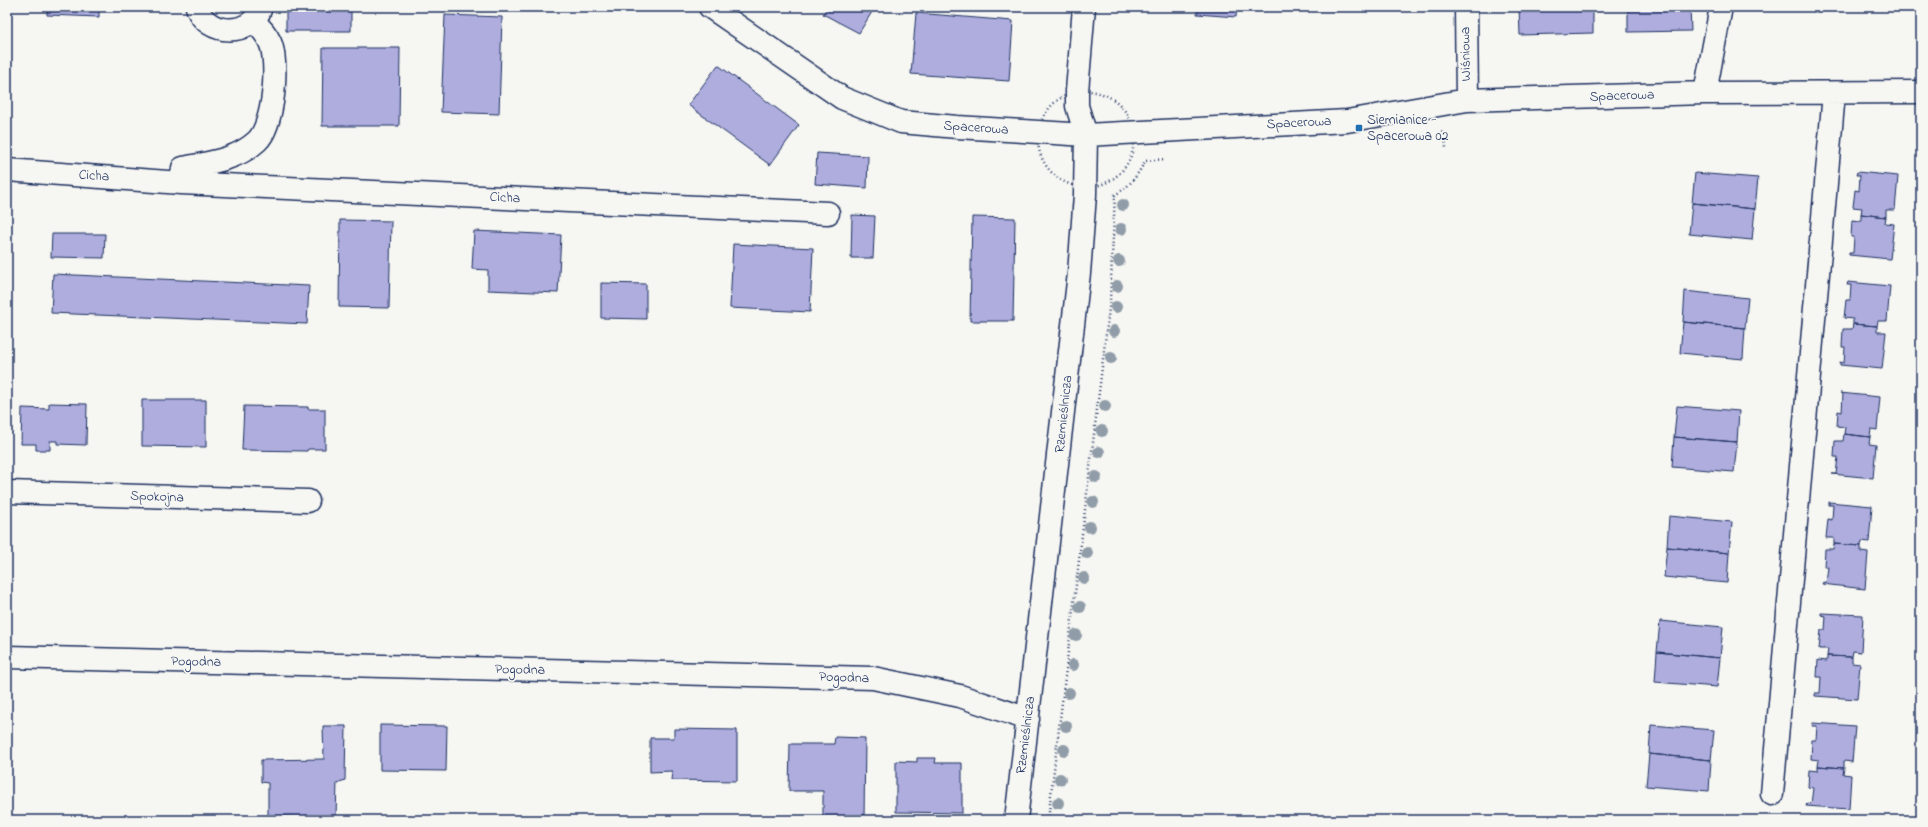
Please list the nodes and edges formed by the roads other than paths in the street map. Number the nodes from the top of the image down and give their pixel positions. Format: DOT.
graph roads {
  1 [pos="197,7"];
  2 [pos="710,7"];
  3 [pos="1084,7"];
  4 [pos="1466,7"];
  5 [pos="1721,7"];
  6 [pos="257,14"];
  7 [pos="1921,92"];
  8 [pos="1705,93"];
  9 [pos="1834,93"];
  10 [pos="1467,100"];
  11 [pos="1086,135"];
  12 [pos="7,170"];
  13 [pos="181,183"];
  14 [pos="828,213"];
  15 [pos="7,492"];
  16 [pos="308,501"];
  17 [pos="7,657"];
  18 [pos="1028,719"];
  19 [pos="1772,794"];
  20 [pos="1016,820"];
  1 -- 6 [label="street"];
  2 -- 11 [label="street, Spacerowa"];
  3 -- 11 [label="street, Rzemieślnicza"];
  4 -- 10 [label="street, Wiśniowa"];
  5 -- 8 [label="street"];
  6 -- 13 [label="street"];
  7 -- 9 [label="street, Spacerowa"];
  8 -- 9 [label="street, Spacerowa"];
  8 -- 10 [label="street, Spacerowa"];
  9 -- 19 [label="street"];
  10 -- 11 [label="street, Spacerowa"];
  11 -- 18 [label="street, Rzemieślnicza"];
  12 -- 13 [label="street, Cicha"];
  13 -- 14 [label="street, Cicha"];
  15 -- 16 [label="street, Spokojna"];
  17 -- 18 [label="street, Pogodna"];
  18 -- 20 [label="street, Rzemieślnicza"];
}
